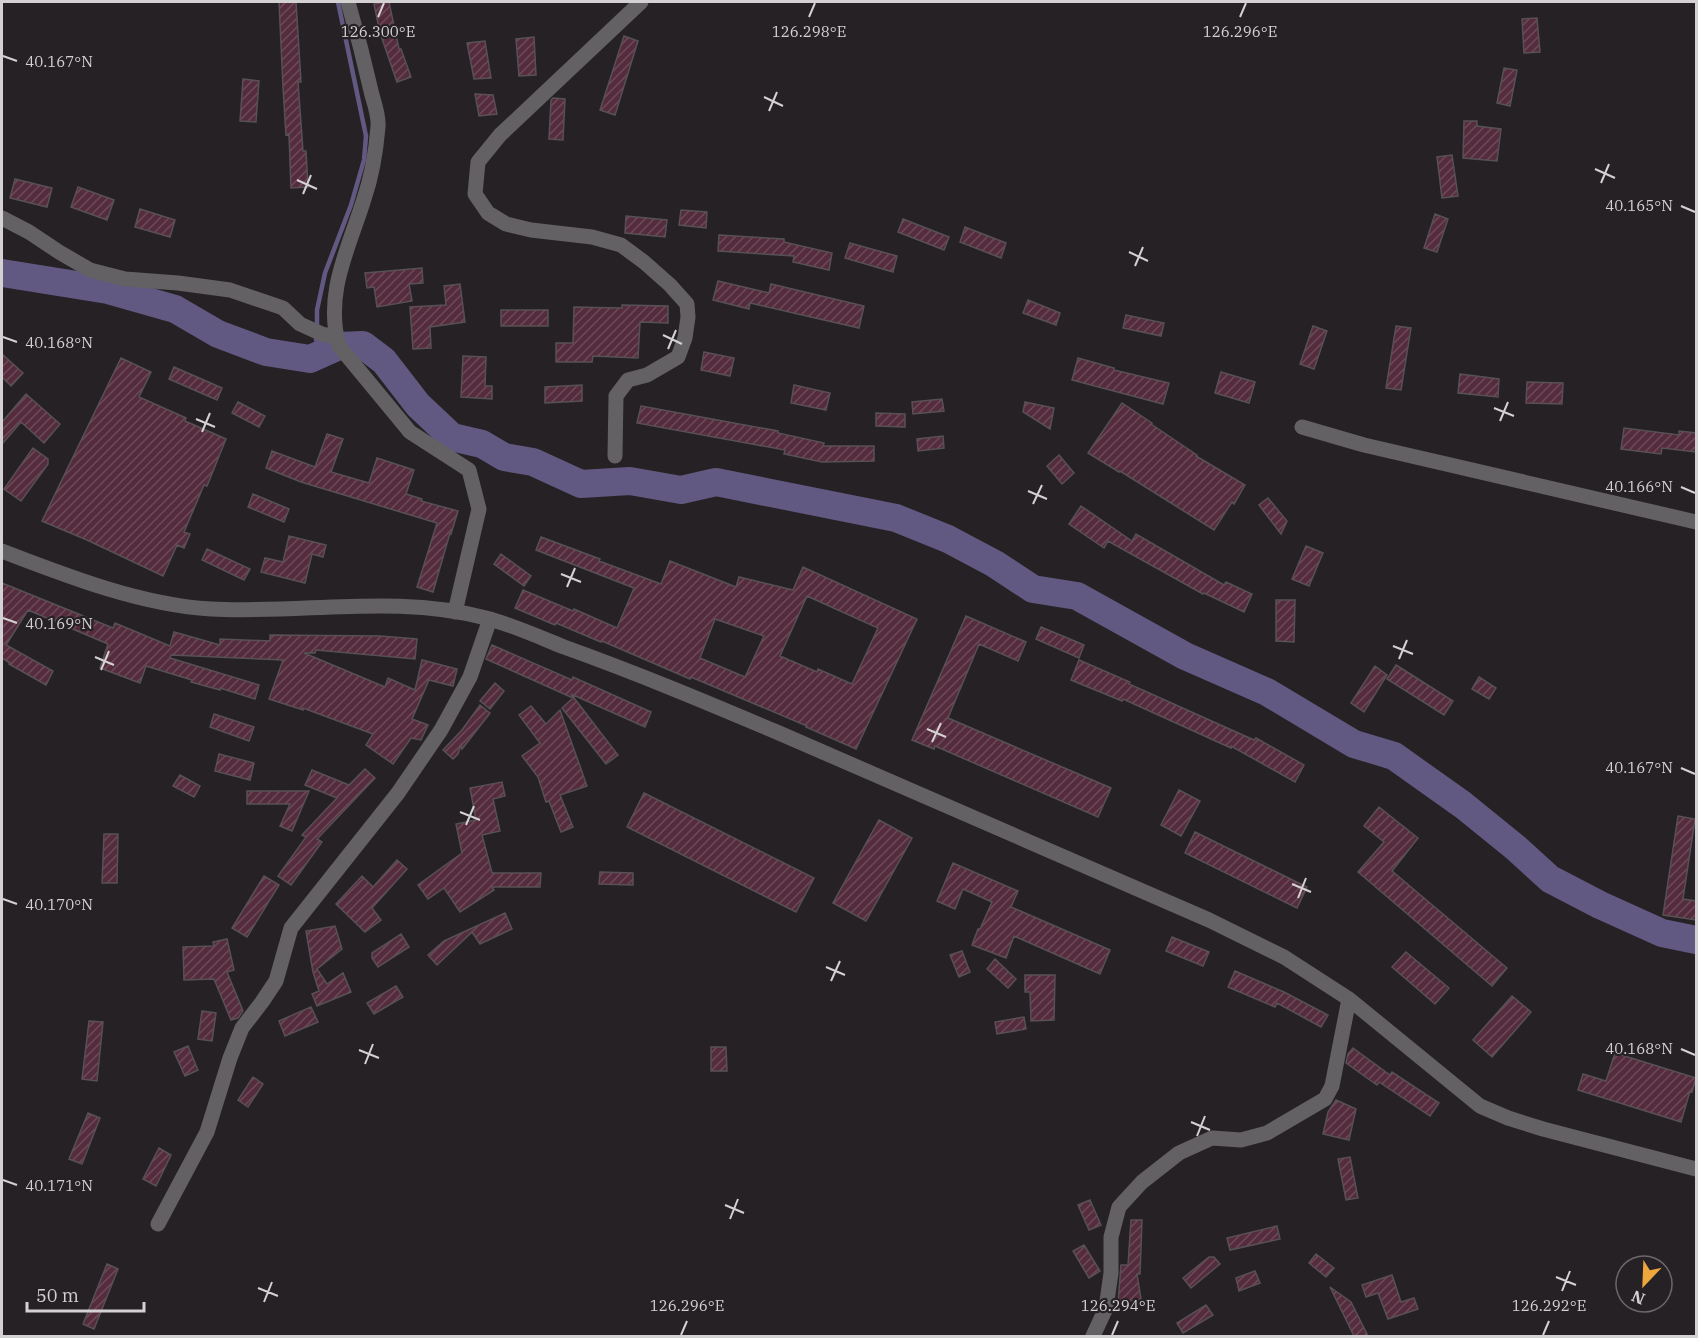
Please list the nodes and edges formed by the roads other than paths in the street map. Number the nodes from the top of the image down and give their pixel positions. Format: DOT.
graph roads {
  1 [pos="348,2"];
  2 [pos="641,2"];
  3 [pos="2,218"];
  4 [pos="337,337"];
  5 [pos="1302,427"];
  6 [pos="615,456"];
  7 [pos="1696,522"];
  8 [pos="2,551"];
  9 [pos="460,613"];
  10 [pos="486,618"];
  11 [pos="1349,999"];
  12 [pos="1696,1169"];
  13 [pos="158,1224"];
  14 [pos="1093,1336"];
  1 -- 4 [label="street"];
  2 -- 6 [label="street"];
  3 -- 4 [label="street"];
  4 -- 9 [label="street"];
  5 -- 7 [label="street"];
  8 -- 9 [label="street"];
  9 -- 10 [label="street"];
  10 -- 11 [label="street"];
  10 -- 13 [label="street"];
  11 -- 12 [label="street"];
  11 -- 14 [label="street"];
}
